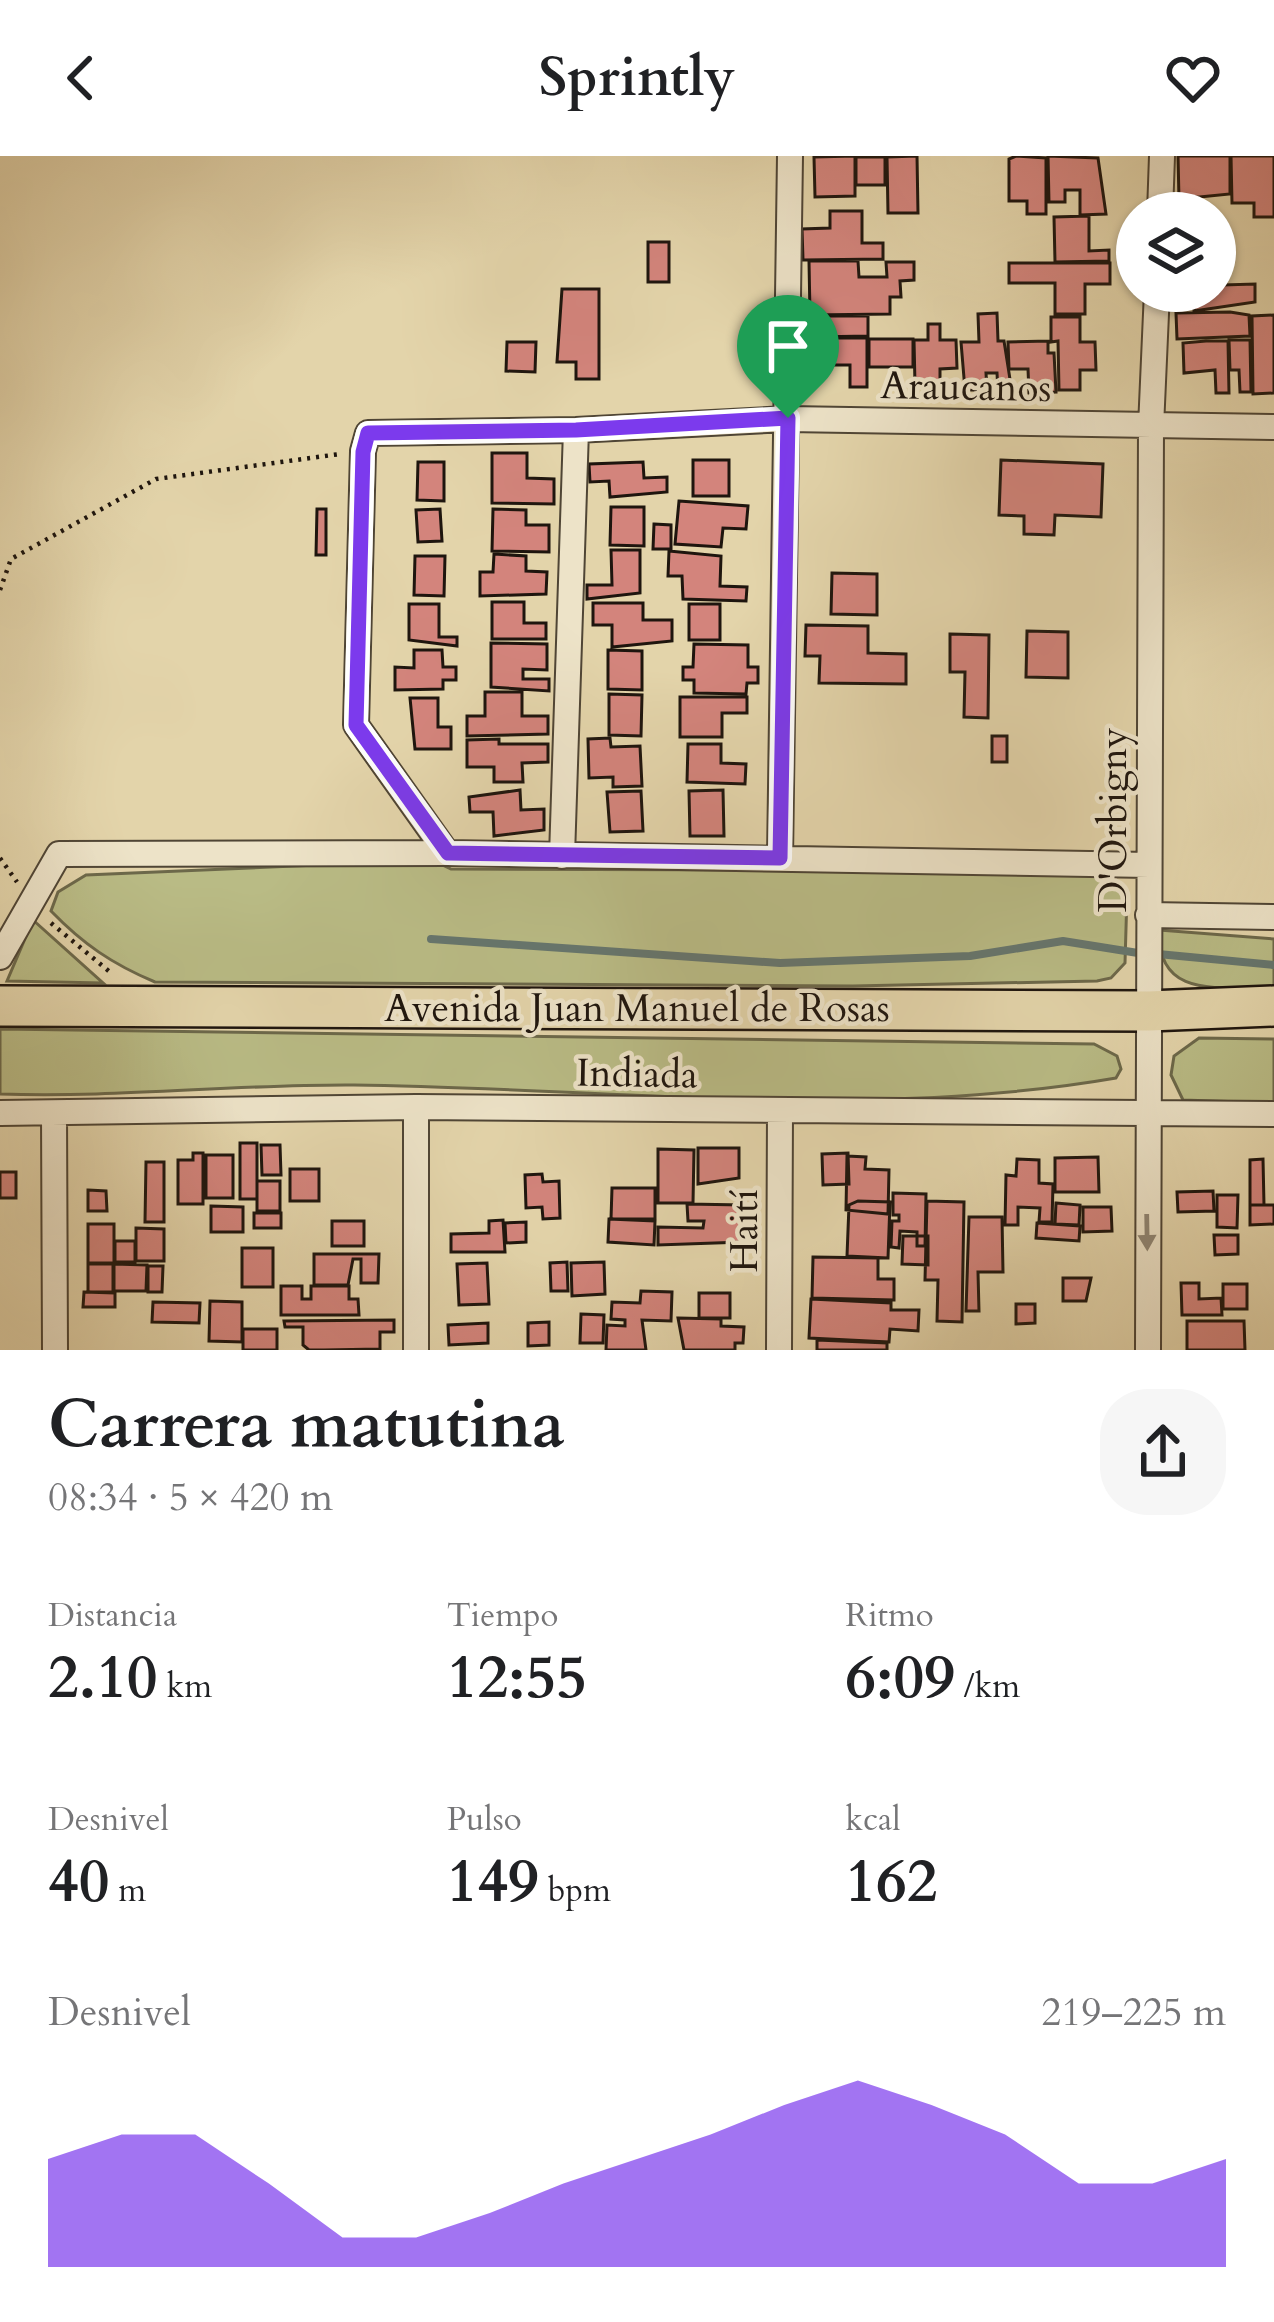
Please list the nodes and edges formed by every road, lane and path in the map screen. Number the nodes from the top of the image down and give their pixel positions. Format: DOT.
graph roads {
  1 [pos="790,156"];
  2 [pos="1162,156"];
  3 [pos="1161,192"];
  4 [pos="1156,312"];
  5 [pos="788,418"];
  6 [pos="1151,427"];
  7 [pos="1274,427"];
  8 [pos="576,430"];
  9 [pos="366,442"];
  10 [pos="0,590"];
  11 [pos="448,853"];
  12 [pos="562,856"];
  13 [pos="0,858"];
  14 [pos="780,858"];
  15 [pos="1149,865"];
  16 [pos="31,898"];
  17 [pos="1148,916"];
  18 [pos="1274,917"];
  19 [pos="0,957"];
  20 [pos="114,975"];
  21 [pos="0,1006"];
  22 [pos="1274,1006"];
  23 [pos="1149,1011"];
  24 [pos="416,1107"];
  25 [pos="780,1112"];
  26 [pos="0,1113"];
  27 [pos="54,1113"];
  28 [pos="1274,1114"];
  29 [pos="1148,1115"];
  30 [pos="55,1350"];
  31 [pos="416,1350"];
  32 [pos="779,1350"];
  33 [pos="1148,1350"];
  1 -- 5 [label="street"];
  2 -- 3 [label="street"];
  4 -- 6 [label="street, D'Orbigny"];
  5 -- 6 [label="street, Araucanos"];
  5 -- 8 [label="street, Araucanos"];
  5 -- 14 [label="street"];
  6 -- 7 [label="street, Araucanos"];
  6 -- 15 [label="street, D'Orbigny"];
  8 -- 9 [label="street, Araucanos"];
  8 -- 12 [label="street"];
  9 -- 10 [label="path"];
  9 -- 11 [label="street"];
  11 -- 12 [label="street"];
  11 -- 16 [label="street"];
  12 -- 14 [label="street"];
  13 -- 16 [label="path"];
  14 -- 15 [label="street"];
  15 -- 17 [label="street, D'Orbigny"];
  16 -- 19 [label="street"];
  16 -- 20 [label="path"];
  17 -- 18 [label="street"];
  17 -- 23 [label="street, D'Orbigny"];
  21 -- 23 [label="main road, Avenida Juan Manuel de Rosas"];
  22 -- 23 [label="main road, Avenida Juan Manuel de Rosas"];
  23 -- 29 [label="street, D'Orbigny"];
  24 -- 25 [label="street, Indiada"];
  24 -- 27 [label="street, Indiada"];
  24 -- 31 [label="street"];
  25 -- 29 [label="street, Indiada"];
  25 -- 32 [label="street, Haití"];
  26 -- 27 [label="street, Indiada"];
  27 -- 30 [label="street"];
  28 -- 29 [label="street, Indiada"];
  29 -- 33 [label="street, D'Orbigny, one-way"];
}
